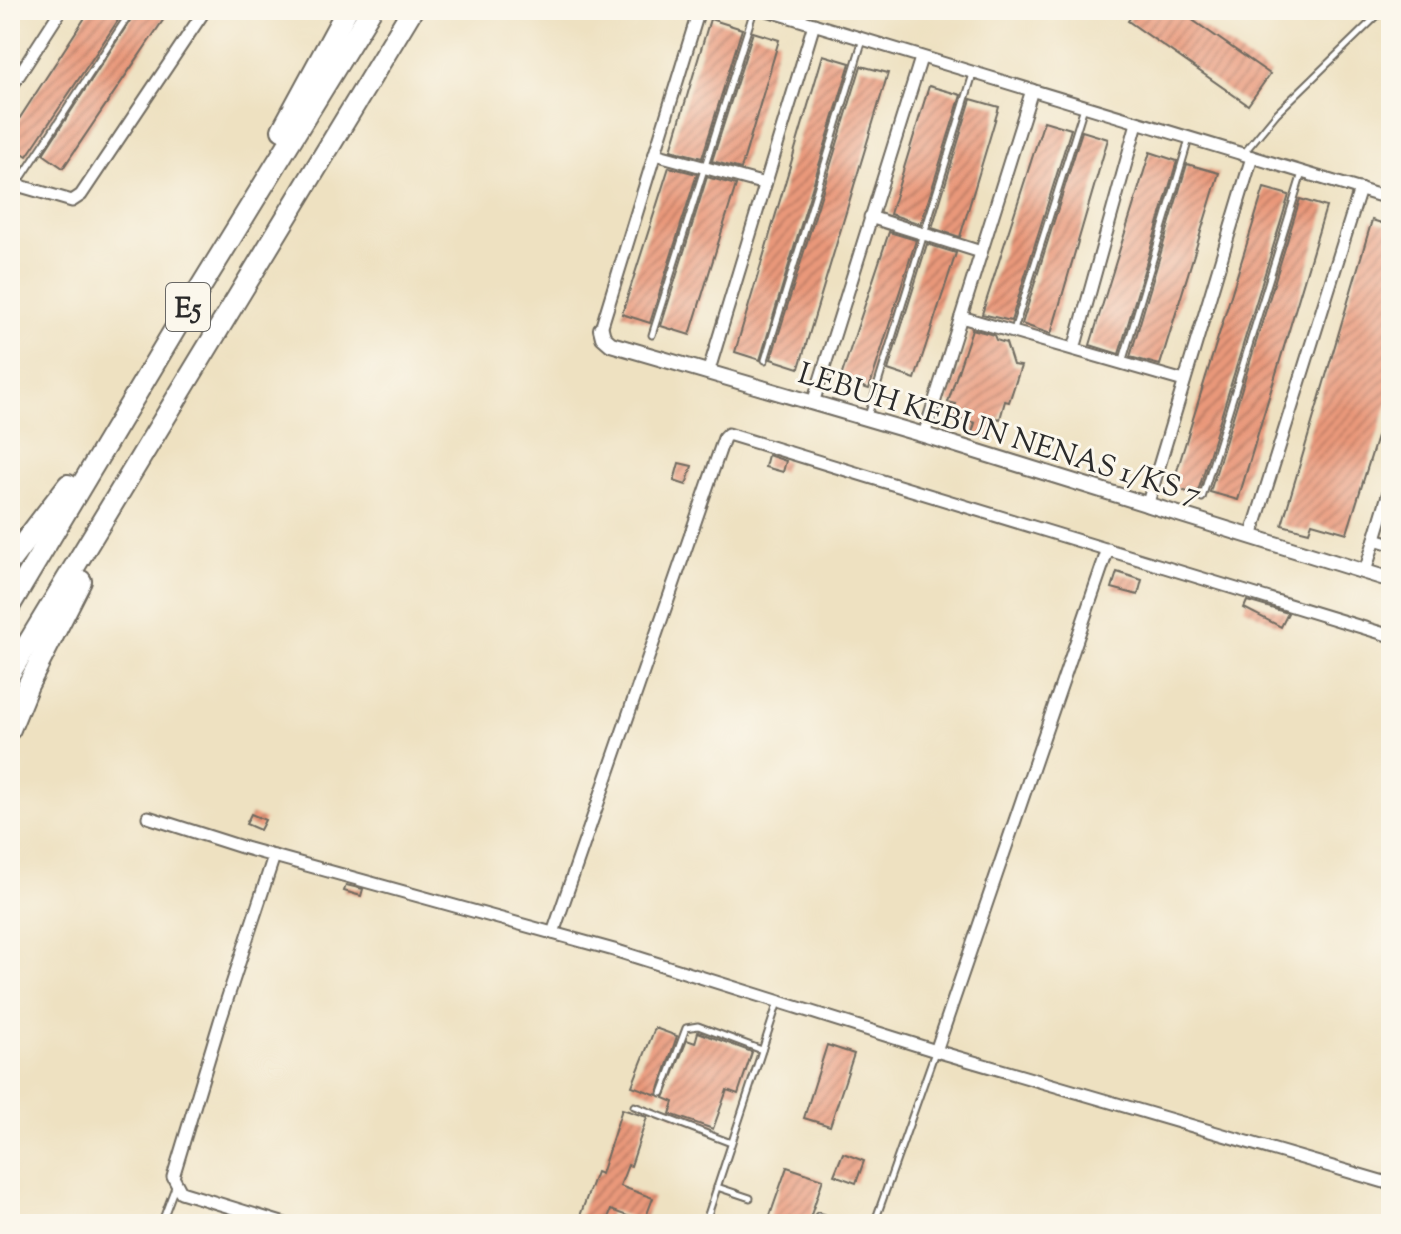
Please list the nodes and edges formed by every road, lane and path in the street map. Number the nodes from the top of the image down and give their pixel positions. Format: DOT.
graph roads {
  1 [pos="61,10"];
  2 [pos="132,10"];
  3 [pos="205,10"];
  4 [pos="347,10"];
  5 [pos="371,10"];
  6 [pos="412,10"];
  7 [pos="424,10"];
  8 [pos="699,10"];
  9 [pos="754,10"];
  10 [pos="767,10"];
  11 [pos="1383,10"];
  12 [pos="814,24"];
  13 [pos="863,39"];
  14 [pos="921,58"];
  15 [pos="974,73"];
  16 [pos="10,89"];
  17 [pos="1032,90"];
  18 [pos="1084,106"];
  19 [pos="1137,123"];
  20 [pos="341,130"];
  21 [pos="1189,139"];
  22 [pos="655,154"];
  23 [pos="1247,156"];
  24 [pos="706,168"];
  25 [pos="1302,172"];
  26 [pos="14,184"];
  27 [pos="765,184"];
  28 [pos="1360,189"];
  29 [pos="1391,199"];
  30 [pos="870,217"];
  31 [pos="925,233"];
  32 [pos="981,252"];
  33 [pos="961,317"];
  34 [pos="181,319"];
  35 [pos="601,329"];
  36 [pos="1013,332"];
  37 [pos="652,335"];
  38 [pos="1074,349"];
  39 [pos="765,360"];
  40 [pos="1122,363"];
  41 [pos="708,373"];
  42 [pos="1184,381"];
  43 [pos="813,403"];
  44 [pos="867,418"];
  45 [pos="924,435"];
  46 [pos="146,452"];
  47 [pos="1391,485"];
  48 [pos="1202,498"];
  49 [pos="1147,506"];
  50 [pos="1251,537"];
  51 [pos="1375,539"];
  52 [pos="1391,544"];
  53 [pos="1108,549"];
  54 [pos="10,561"];
  55 [pos="1365,572"];
  56 [pos="1391,580"];
  57 [pos="10,605"];
  58 [pos="1391,636"];
  59 [pos="10,673"];
  60 [pos="10,729"];
  61 [pos="148,817"];
  62 [pos="274,856"];
  63 [pos="553,933"];
  64 [pos="778,1001"];
  65 [pos="762,1050"];
  66 [pos="936,1051"];
  67 [pos="662,1093"];
  68 [pos="634,1106"];
  69 [pos="731,1143"];
  70 [pos="1391,1184"];
  71 [pos="176,1186"];
  72 [pos="717,1187"];
  73 [pos="750,1198"];
  74 [pos="818,1216"];
  75 [pos="161,1224"];
  76 [pos="285,1224"];
  77 [pos="705,1224"];
  78 [pos="841,1224"];
  79 [pos="874,1224"];
  1 -- 16 [label="street"];
  2 -- 26 [label="lane"];
  3 -- 26 [label="street"];
  4 -- 34 [label="highway"];
  5 -- 34 [label="highway, E5"];
  6 -- 20 [label="highway, E5"];
  7 -- 20 [label="highway"];
  8 -- 22 [label="street"];
  9 -- 24 [label="lane"];
  10 -- 12 [label="street"];
  11 -- 23 [label="lane"];
  12 -- 13 [label="street"];
  12 -- 27 [label="street"];
  13 -- 14 [label="street"];
  13 -- 39 [label="lane"];
  14 -- 15 [label="street"];
  14 -- 30 [label="street"];
  15 -- 17 [label="street"];
  15 -- 31 [label="lane"];
  17 -- 18 [label="street"];
  17 -- 32 [label="street"];
  18 -- 19 [label="street"];
  18 -- 36 [label="lane"];
  19 -- 21 [label="street"];
  19 -- 38 [label="street"];
  20 -- 46 [label="highway, E5"];
  21 -- 23 [label="street"];
  21 -- 40 [label="lane"];
  22 -- 24 [label="street"];
  22 -- 35 [label="street"];
  23 -- 25 [label="street"];
  23 -- 42 [label="street"];
  24 -- 27 [label="street"];
  24 -- 37 [label="lane"];
  25 -- 28 [label="street"];
  25 -- 48 [label="lane"];
  27 -- 41 [label="street"];
  28 -- 29 [label="street"];
  28 -- 50 [label="street"];
  30 -- 31 [label="street"];
  30 -- 43 [label="street"];
  31 -- 32 [label="street"];
  31 -- 44 [label="lane"];
  32 -- 33 [label="street"];
  33 -- 36 [label="street"];
  33 -- 45 [label="street"];
  34 -- 54 [label="highway"];
  34 -- 57 [label="highway, E5"];
  35 -- 41 [label="street, LEBUH KEBUN NENAS 1/KS 7"];
  36 -- 38 [label="street"];
  38 -- 40 [label="street"];
  40 -- 42 [label="street"];
  41 -- 43 [label="street, LEBUH KEBUN NENAS 1/KS 7"];
  42 -- 49 [label="street"];
  43 -- 44 [label="street, LEBUH KEBUN NENAS 1/KS 7"];
  44 -- 45 [label="street, LEBUH KEBUN NENAS 1/KS 7"];
  45 -- 49 [label="street, LEBUH KEBUN NENAS 1/KS 7"];
  46 -- 59 [label="highway, E5"];
  46 -- 60 [label="highway"];
  47 -- 51 [label="street"];
  49 -- 50 [label="street, LEBUH KEBUN NENAS 1/KS 7"];
  50 -- 55 [label="street, LEBUH KEBUN NENAS 1/KS 7"];
  51 -- 52 [label="street"];
  51 -- 55 [label="street"];
  53 -- 58 [label="street"];
  53 -- 63 [label="street"];
  53 -- 66 [label="street"];
  55 -- 56 [label="street, LEBUH KEBUN NENAS 1/KS 7"];
  61 -- 62 [label="street"];
  62 -- 63 [label="street"];
  62 -- 71 [label="street"];
  63 -- 64 [label="street"];
  64 -- 65 [label="lane"];
  64 -- 66 [label="street"];
  65 -- 67 [label="lane"];
  65 -- 69 [label="lane"];
  66 -- 70 [label="street"];
  66 -- 79 [label="lane"];
  68 -- 69 [label="lane"];
  69 -- 72 [label="lane"];
  71 -- 75 [label="lane"];
  71 -- 76 [label="street"];
  72 -- 73 [label="lane"];
  72 -- 77 [label="lane"];
  74 -- 78 [label="lane"];
}
